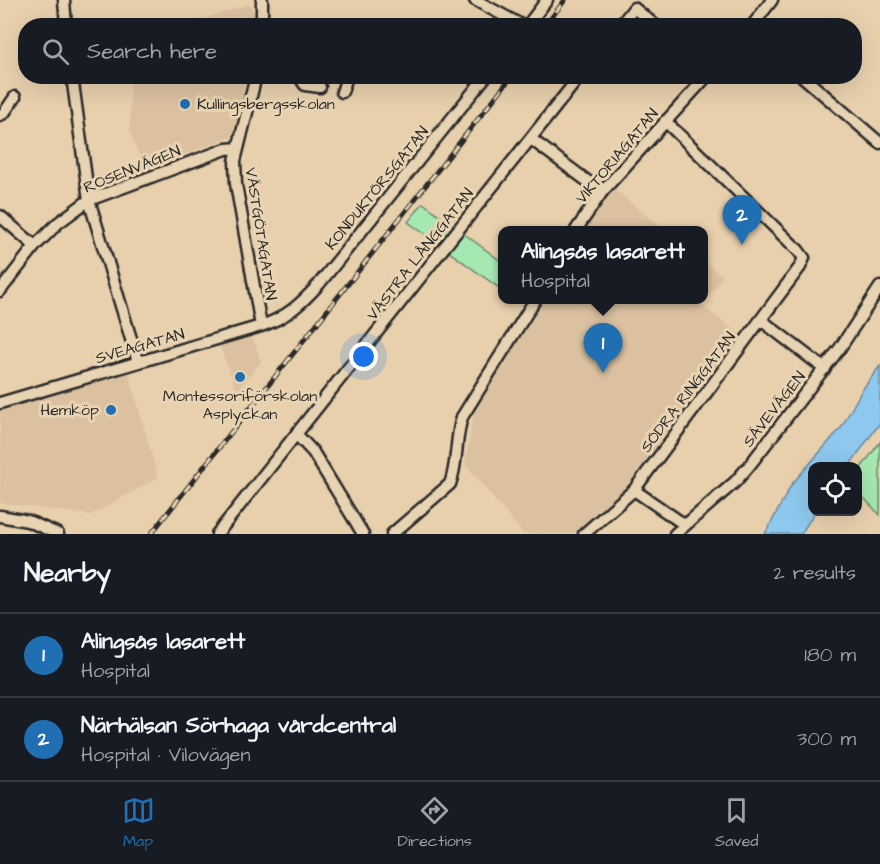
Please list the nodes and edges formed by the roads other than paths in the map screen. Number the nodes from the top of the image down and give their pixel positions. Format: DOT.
graph roads {
  1 [pos="64,0"];
  2 [pos="262,0"];
  3 [pos="475,0"];
  4 [pos="547,0"];
  5 [pos="772,0"];
  6 [pos="65,18"];
  7 [pos="262,18"];
  8 [pos="508,18"];
  9 [pos="533,18"];
  10 [pos="626,18"];
  11 [pos="646,18"];
  12 [pos="758,18"];
  13 [pos="73,84"];
  14 [pos="254,84"];
  15 [pos="304,84"];
  16 [pos="345,84"];
  17 [pos="480,84"];
  18 [pos="574,84"];
  19 [pos="699,84"];
  20 [pos="811,84"];
  21 [pos="320,87"];
  22 [pos="342,92"];
  23 [pos="15,97"];
  24 [pos="0,116"];
  25 [pos="665,121"];
  26 [pos="531,139"];
  27 [pos="880,143"];
  28 [pos="238,148"];
  29 [pos="602,192"];
  30 [pos="89,200"];
  31 [pos="0,216"];
  32 [pos="579,226"];
  33 [pos="35,246"];
  34 [pos="880,287"];
  35 [pos="0,291"];
  36 [pos="533,304"];
  37 [pos="287,315"];
  38 [pos="762,320"];
  39 [pos="261,326"];
  40 [pos="138,362"];
  41 [pos="825,369"];
  42 [pos="0,403"];
  43 [pos="297,435"];
  44 [pos="634,490"];
  45 [pos="0,516"];
  46 [pos="685,525"];
  47 [pos="58,534"];
  48 [pos="217,534"];
  49 [pos="363,534"];
  50 [pos="392,534"];
  51 [pos="584,534"];
  52 [pos="675,534"];
  1 -- 6 [label="street"];
  2 -- 7 [label="street"];
  3 -- 8 [label="street"];
  4 -- 9 [label="street"];
  5 -- 12 [label="street"];
  10 -- 11 [label="street"];
  13 -- 30 [label="street"];
  14 -- 28 [label="street, VÄSTGÖTAGATAN"];
  15 -- 21 [label="street"];
  16 -- 22 [label="street"];
  17 -- 37 [label="street, KONDUKTÖRSGATAN"];
  18 -- 26 [label="street, VÄSTRA LÅNGGATAN"];
  19 -- 25 [label="street, VIKTORIAGATAN"];
  20 -- 27 [label="street"];
  23 -- 24 [label="street"];
  25 -- 29 [label="street, VIKTORIAGATAN"];
  25 -- 38 [label="street, SÖDRA RINGGATAN"];
  26 -- 29 [label="street"];
  26 -- 43 [label="street, VÄSTRA LÅNGGATAN"];
  28 -- 30 [label="street, ROSENVÄGEN"];
  28 -- 39 [label="street, VÄSTGÖTAGATAN"];
  29 -- 32 [label="street, VIKTORIAGATAN"];
  30 -- 33 [label="street, ROSENVÄGEN"];
  30 -- 40 [label="street"];
  31 -- 33 [label="street"];
  33 -- 35 [label="street, ROSENVÄGEN"];
  34 -- 41 [label="street, SÄVEVÄGEN"];
  36 -- 50 [label="street"];
  37 -- 39 [label="street, SVEAGATAN"];
  38 -- 41 [label="street"];
  38 -- 44 [label="street, SÖDRA RINGGATAN"];
  39 -- 40 [label="street, SVEAGATAN"];
  40 -- 42 [label="street, SVEAGATAN"];
  41 -- 46 [label="street, SÄVEVÄGEN"];
  43 -- 48 [label="street, VÄSTRA LÅNGGATAN"];
  43 -- 49 [label="street"];
  44 -- 46 [label="street"];
  44 -- 51 [label="street, SÖDRA RINGGATAN"];
  45 -- 47 [label="street"];
  46 -- 52 [label="street, SÄVEVÄGEN"];
}
